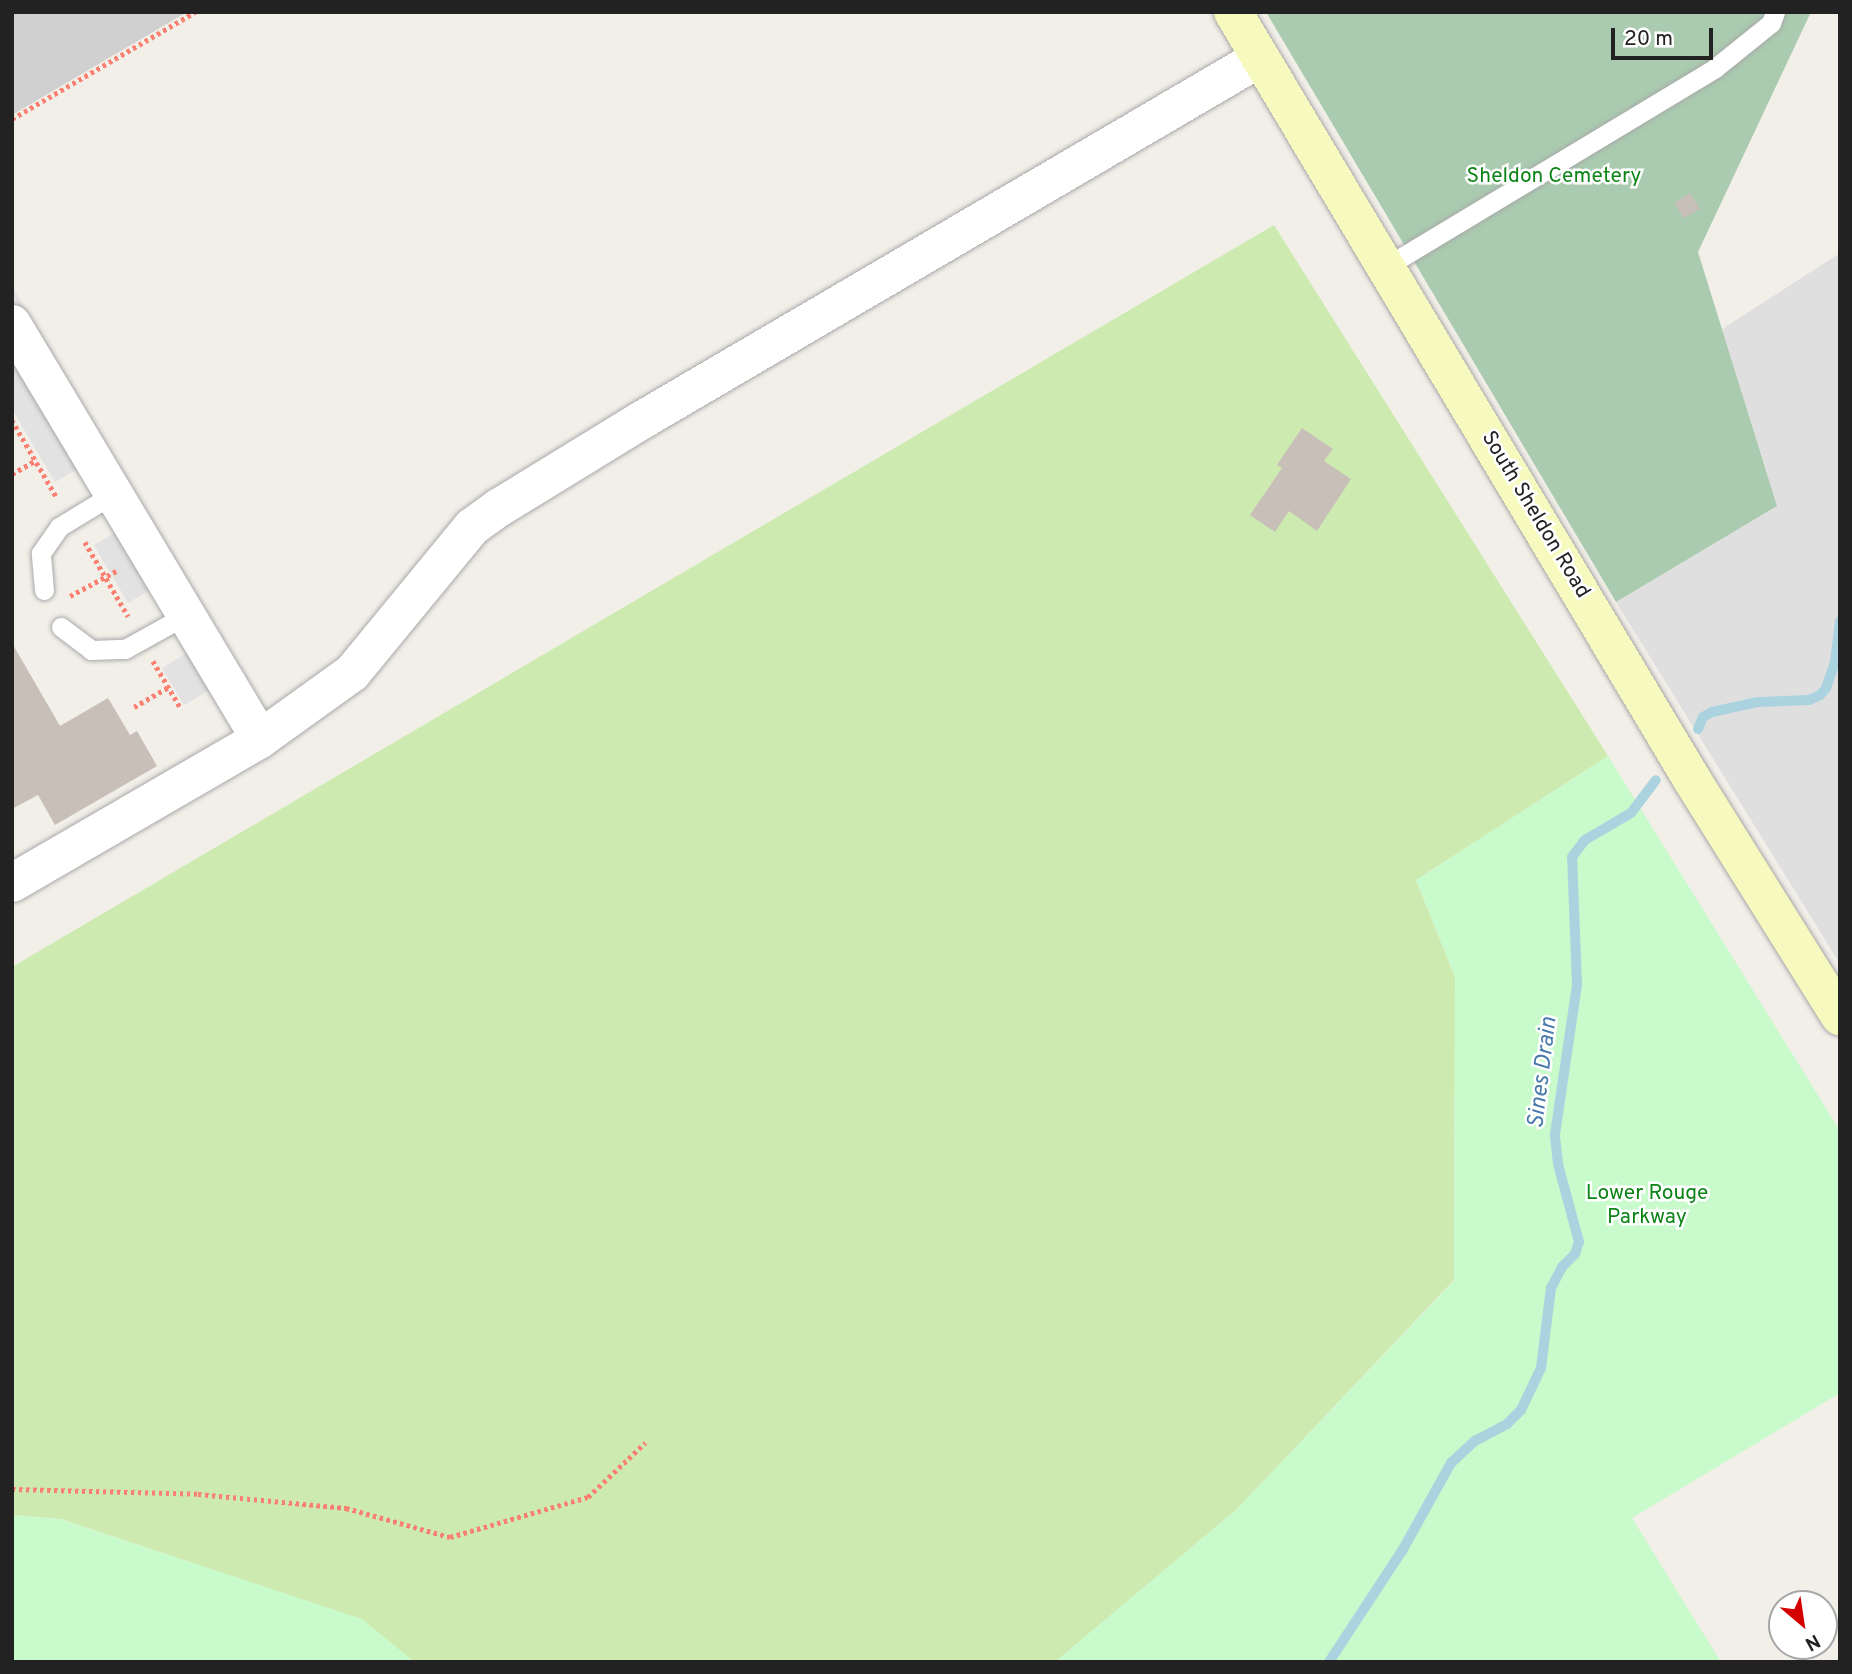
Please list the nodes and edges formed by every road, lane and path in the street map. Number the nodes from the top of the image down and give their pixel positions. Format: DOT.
graph roads {
  1 [pos="178,12"];
  2 [pos="195,12"];
  3 [pos="1233,12"];
  4 [pos="1775,12"];
  5 [pos="183,20"];
  6 [pos="1261,58"];
  7 [pos="12,119"];
  8 [pos="1387,266"];
  9 [pos="12,324"];
  10 [pos="12,420"];
  11 [pos="36,460"];
  12 [pos="12,474"];
  13 [pos="115,493"];
  14 [pos="52,503"];
  15 [pos="81,535"];
  16 [pos="108,575"];
  17 [pos="44,590"];
  18 [pos="75,593"];
  19 [pos="186,615"];
  20 [pos="129,618"];
  21 [pos="61,627"];
  22 [pos="168,687"];
  23 [pos="134,707"];
  24 [pos="260,739"];
  25 [pos="12,883"];
  26 [pos="1840,1016"];
  27 [pos="645,1443"];
  28 [pos="12,1489"];
  1 -- 5 [label="path"];
  2 -- 5 [label="path"];
  3 -- 6 [label="street, South Sheldon Road"];
  4 -- 8 [label="lane"];
  5 -- 7 [label="path"];
  6 -- 8 [label="street, South Sheldon Road"];
  6 -- 24 [label="street"];
  8 -- 26 [label="street, South Sheldon Road"];
  9 -- 13 [label="street"];
  10 -- 11 [label="path"];
  11 -- 12 [label="path"];
  11 -- 14 [label="path"];
  13 -- 17 [label="lane"];
  13 -- 19 [label="street"];
  15 -- 16 [label="path"];
  16 -- 18 [label="path"];
  16 -- 20 [label="path"];
  19 -- 21 [label="lane"];
  19 -- 24 [label="street"];
  22 -- 23 [label="path"];
  24 -- 25 [label="street"];
  27 -- 28 [label="path"];
}
